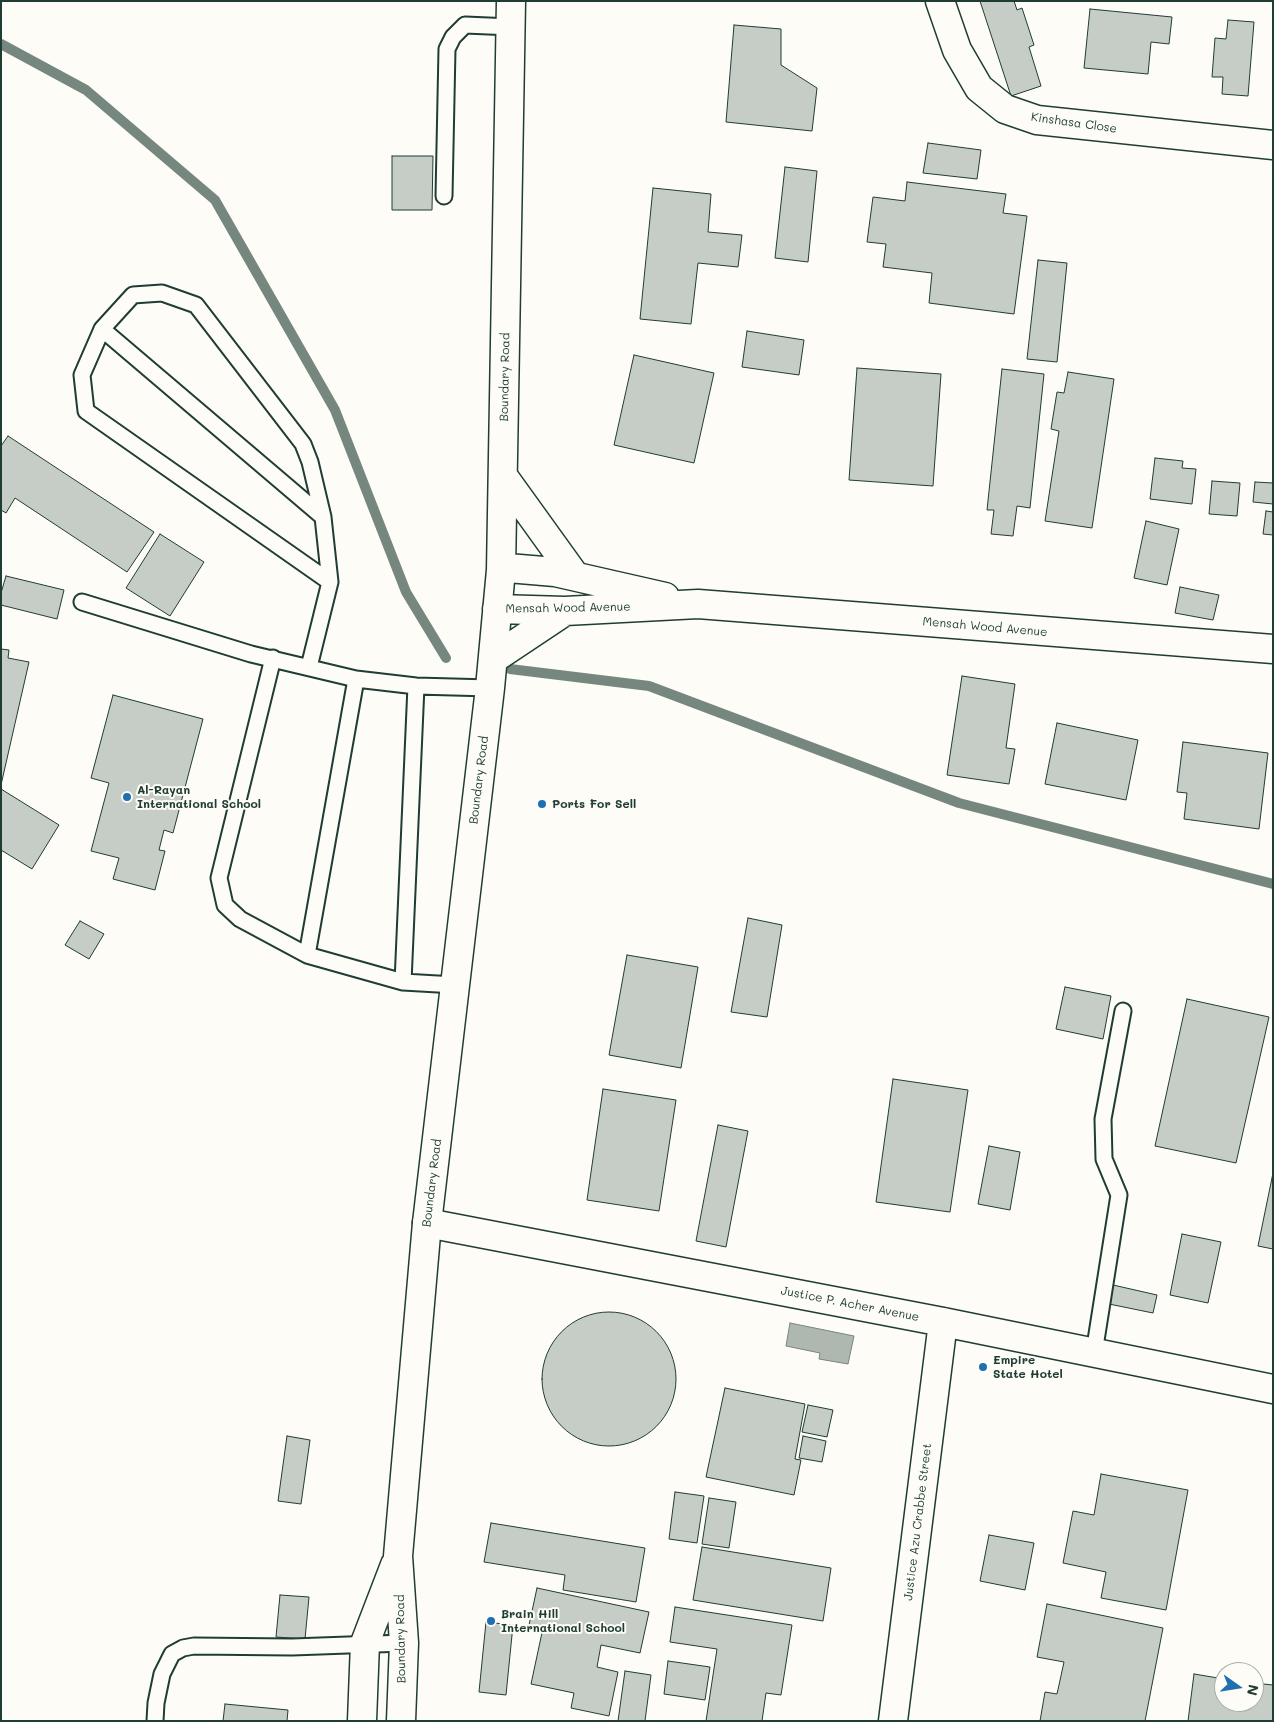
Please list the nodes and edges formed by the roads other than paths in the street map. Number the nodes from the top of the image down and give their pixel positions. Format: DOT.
graph roads {
  1 [pos="940,1"];
  2 [pos="512,14"];
  3 [pos="1273,145"];
  4 [pos="444,196"];
  5 [pos="102,329"];
  6 [pos="503,476"];
  7 [pos="323,517"];
  8 [pos="501,570"];
  9 [pos="575,576"];
  10 [pos="330,582"];
  11 [pos="82,602"];
  12 [pos="698,604"];
  13 [pos="497,610"];
  14 [pos="565,611"];
  15 [pos="1273,650"];
  16 [pos="273,658"];
  17 [pos="493,659"];
  18 [pos="309,667"];
  19 [pos="356,679"];
  20 [pos="416,686"];
  21 [pos="490,688"];
  22 [pos="308,955"];
  23 [pos="403,982"];
  24 [pos="455,985"];
  25 [pos="1123,1011"];
  26 [pos="427,1223"];
  27 [pos="943,1322"];
  28 [pos="1094,1353"];
  29 [pos="1273,1389"];
  30 [pos="398,1556"];
  31 [pos="365,1643"];
  32 [pos="404,1643"];
  33 [pos="155,1721"];
  34 [pos="362,1721"];
  35 [pos="401,1721"];
  36 [pos="893,1721"];
  1 -- 3 [label="street, Kinshasa Close"];
  2 -- 4 [label="lane"];
  2 -- 6 [label="street, Boundary Road"];
  5 -- 7 [label="lane"];
  5 -- 7 [label="lane"];
  5 -- 10 [label="lane"];
  6 -- 8 [label="street, Boundary Road"];
  6 -- 9 [label="street"];
  7 -- 10 [label="lane"];
  8 -- 9 [label="street, Mensah Wood Avenue"];
  8 -- 13 [label="street, Boundary Road"];
  9 -- 12 [label="street, Mensah Wood Avenue"];
  10 -- 18 [label="lane"];
  11 -- 16 [label="lane"];
  12 -- 14 [label="street, Mensah Wood Avenue"];
  12 -- 15 [label="street, Mensah Wood Avenue"];
  13 -- 14 [label="street, Mensah Wood Avenue"];
  13 -- 17 [label="street, Boundary Road"];
  14 -- 17 [label="street"];
  16 -- 18 [label="lane"];
  16 -- 22 [label="lane"];
  17 -- 21 [label="street, Boundary Road"];
  18 -- 19 [label="lane"];
  19 -- 20 [label="lane"];
  19 -- 22 [label="lane"];
  20 -- 21 [label="lane"];
  20 -- 23 [label="lane"];
  21 -- 24 [label="street, Boundary Road"];
  22 -- 23 [label="lane"];
  23 -- 24 [label="lane"];
  24 -- 26 [label="street, Boundary Road"];
  25 -- 28 [label="lane"];
  26 -- 27 [label="street, Justice P. Acher Avenue"];
  26 -- 30 [label="street, Boundary Road"];
  27 -- 28 [label="street, Justice P. Acher Avenue"];
  27 -- 36 [label="street, Justice Azu Crabbe Street"];
  28 -- 29 [label="street, Justice P. Acher Avenue"];
  30 -- 31 [label="street, Boundary Road"];
  30 -- 32 [label="street, Boundary Road"];
  31 -- 32 [label="lane"];
  31 -- 33 [label="lane"];
  31 -- 34 [label="street, Boundary Road"];
  32 -- 35 [label="street, Boundary Road"];
}
